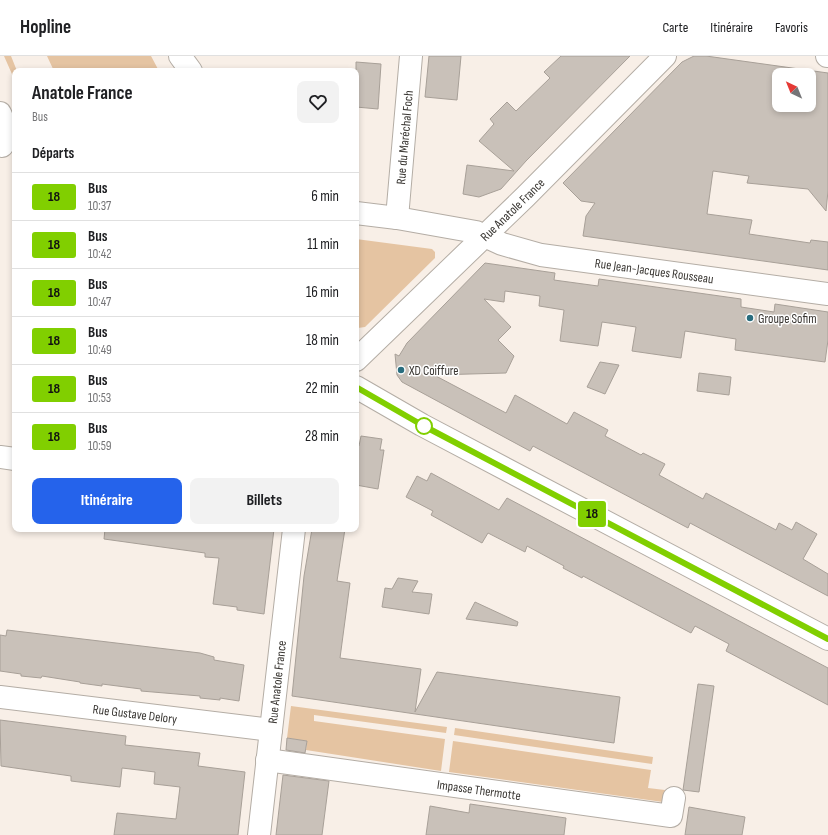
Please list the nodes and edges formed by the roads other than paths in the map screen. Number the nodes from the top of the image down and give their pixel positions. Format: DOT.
graph roads {
  1 [pos="176,56"];
  2 [pos="180,56"];
  3 [pos="411,56"];
  4 [pos="665,56"];
  5 [pos="182,68"];
  6 [pos="189,68"];
  7 [pos="0,114"];
  8 [pos="8,147"];
  9 [pos="359,213"];
  10 [pos="397,218"];
  11 [pos="484,236"];
  12 [pos="828,294"];
  13 [pos="359,355"];
  14 [pos="359,389"];
  15 [pos="0,457"];
  16 [pos="12,459"];
  17 [pos="294,532"];
  18 [pos="828,639"];
  19 [pos="0,697"];
  20 [pos="271,730"];
  21 [pos="267,760"];
  22 [pos="674,798"];
  23 [pos="259,835"];
  1 -- 5 [label="street"];
  2 -- 6 [label="street"];
  3 -- 10 [label="street, Rue du Maréchal Foch"];
  4 -- 11 [label="street, Rue Anatole France"];
  7 -- 8 [label="street"];
  9 -- 10 [label="street, Rue Jean-Jacques Rousseau"];
  10 -- 11 [label="street, Rue Jean-Jacques Rousseau"];
  11 -- 12 [label="street, Rue Jean-Jacques Rousseau"];
  11 -- 13 [label="street, Rue Anatole France"];
  14 -- 18 [label="street"];
  15 -- 16 [label="street"];
  17 -- 20 [label="street, Rue Anatole France"];
  19 -- 20 [label="street, Rue Gustave Delory"];
  20 -- 21 [label="street, Rue Anatole France"];
  21 -- 22 [label="street, Impasse Thermotte"];
  21 -- 23 [label="street, Rue Anatole France"];
}
